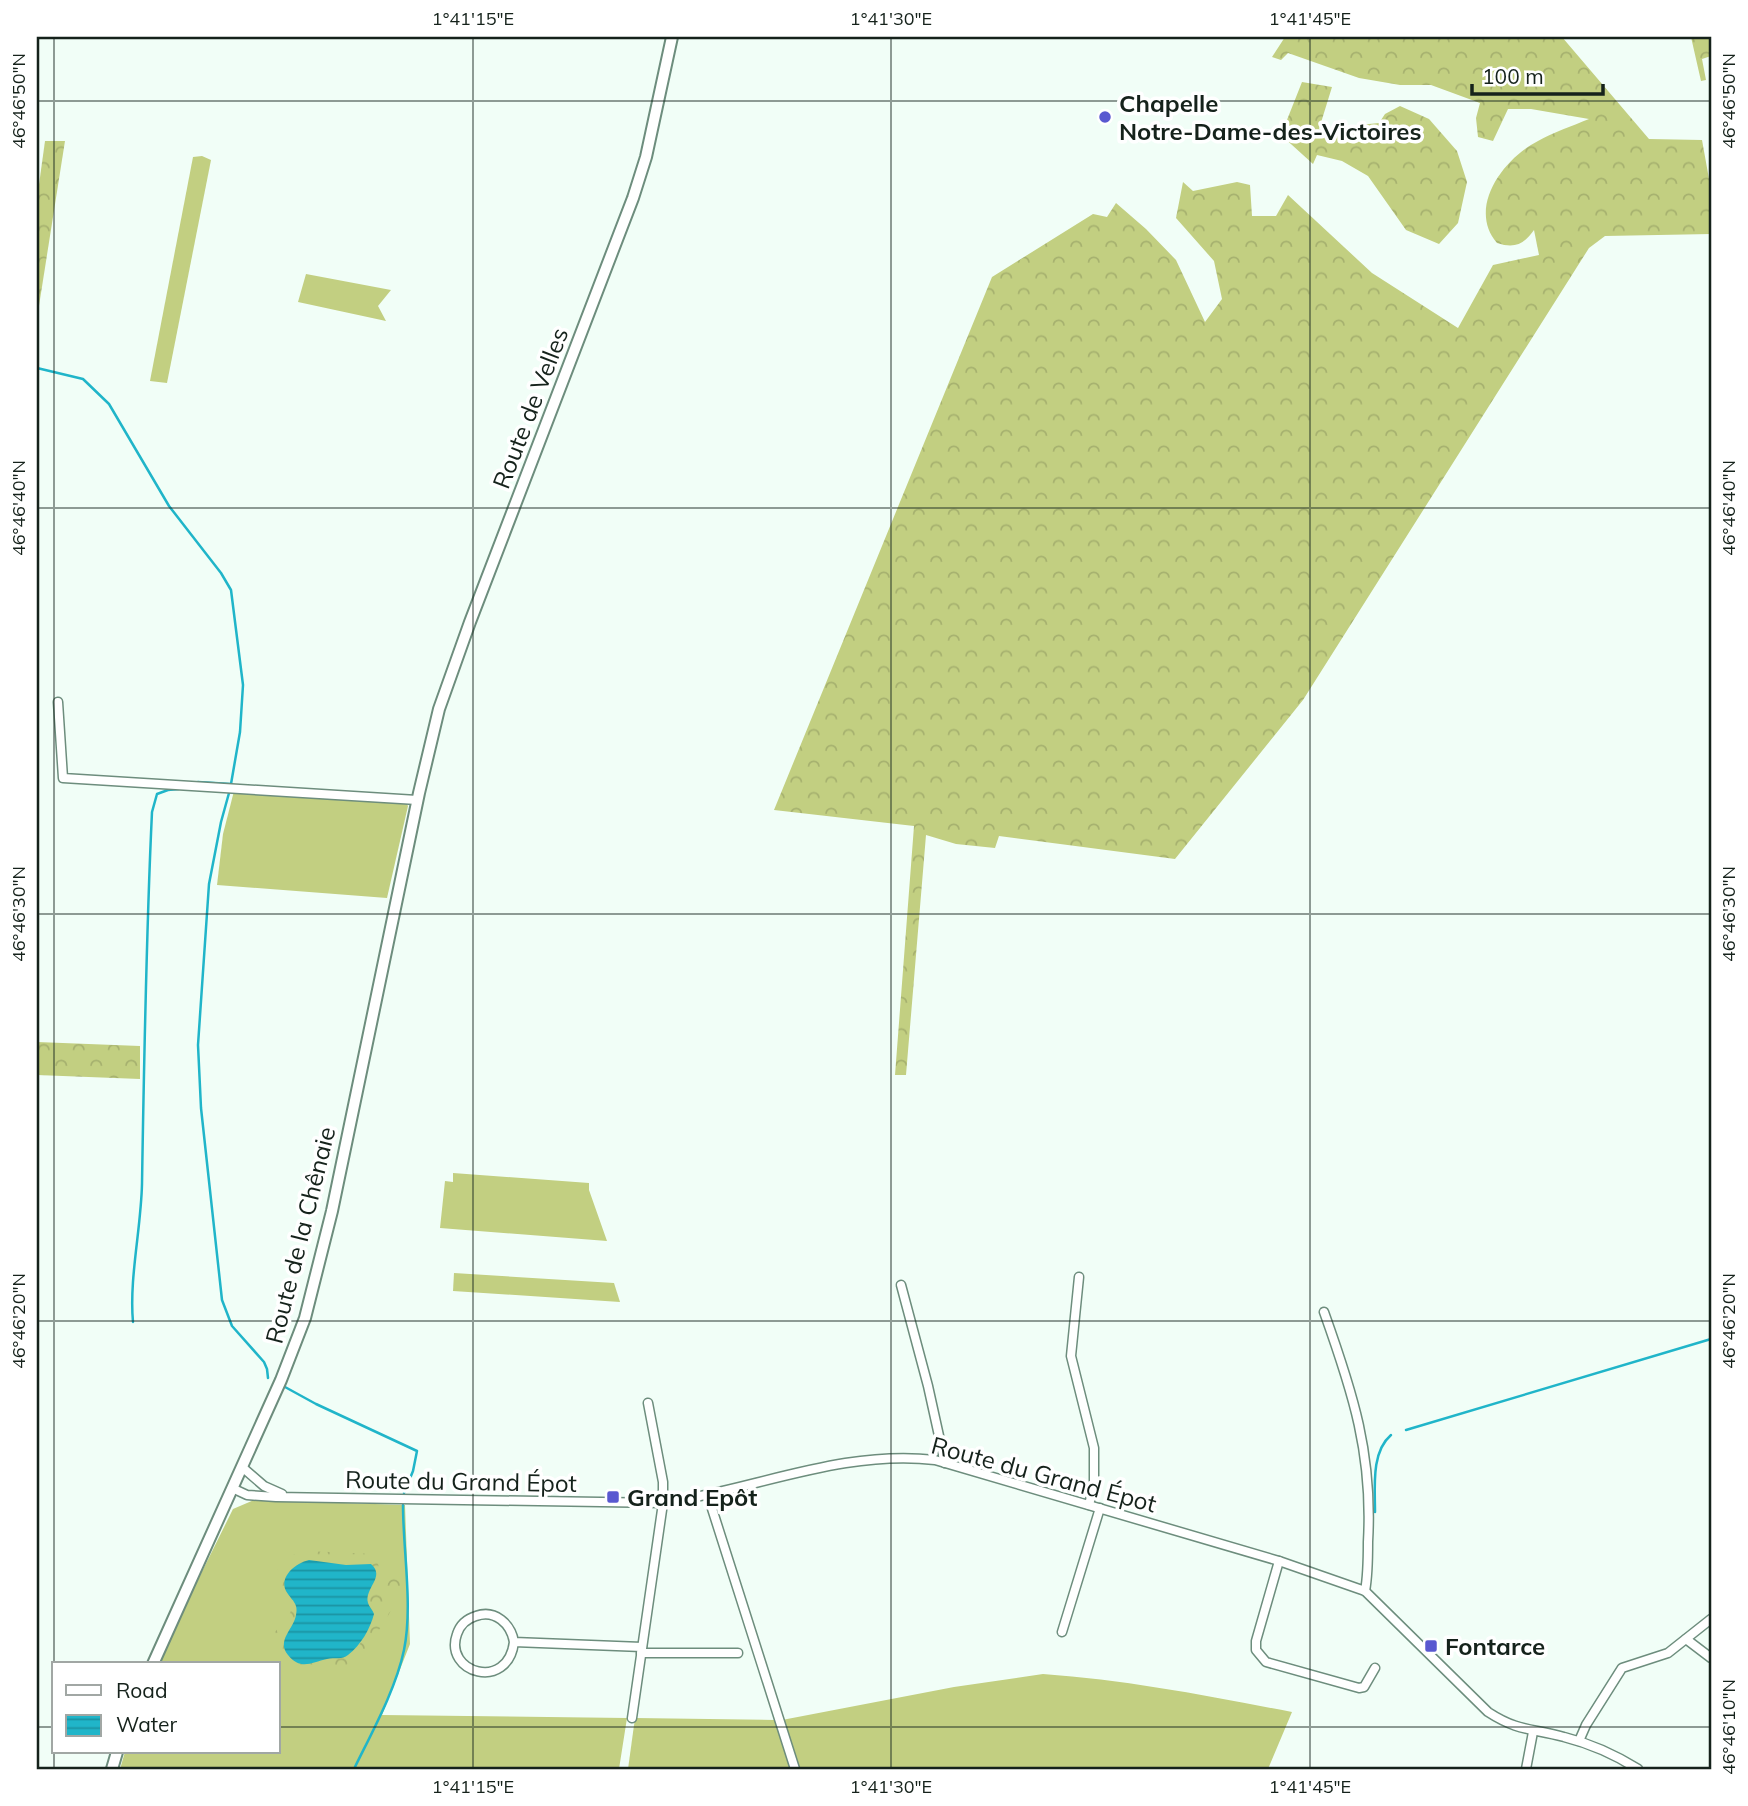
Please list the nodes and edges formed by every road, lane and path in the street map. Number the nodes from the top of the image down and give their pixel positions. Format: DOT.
graph roads {
  1 [pos="673,37"];
  2 [pos="58,702"];
  3 [pos="418,797"];
  4 [pos="1079,1277"];
  5 [pos="901,1285"];
  6 [pos="1325,1312"];
  7 [pos="649,1403"];
  8 [pos="945,1463"];
  9 [pos="242,1467"];
  10 [pos="232,1488"];
  11 [pos="288,1496"];
  12 [pos="708,1496"];
  13 [pos="663,1503"];
  14 [pos="1089,1505"];
  15 [pos="1100,1508"];
  16 [pos="1279,1561"];
  17 [pos="1365,1591"];
  18 [pos="1711,1619"];
  19 [pos="1062,1632"];
  20 [pos="1686,1639"];
  21 [pos="514,1642"];
  22 [pos="641,1650"];
  23 [pos="738,1653"];
  24 [pos="1711,1658"];
  25 [pos="154,1662"];
  26 [pos="1375,1668"];
  27 [pos="632,1718"];
  28 [pos="1533,1732"];
  29 [pos="1579,1741"];
  30 [pos="795,1769"];
  31 [pos="1526,1769"];
  32 [pos="1638,1769"];
  1 -- 3 [label="main road, Route de Velles"];
  2 -- 3 [label="street"];
  3 -- 9 [label="main road, Route de la Chênaie"];
  4 -- 14 [label="street"];
  5 -- 8 [label="street"];
  6 -- 17 [label="street"];
  7 -- 13 [label="street"];
  8 -- 12 [label="street, Route du Grand Épot"];
  8 -- 14 [label="street, Route du Grand Épot"];
  9 -- 10 [label="main road, Route de la Chênaie"];
  9 -- 11 [label="street, Route du Grand Épot"];
  10 -- 11 [label="street, Route du Grand Épot"];
  10 -- 25 [label="main road, Route de la Chênaie"];
  11 -- 13 [label="street, Route du Grand Épot"];
  12 -- 13 [label="street, Route du Grand Épot"];
  12 -- 30 [label="street"];
  13 -- 22 [label="street"];
  14 -- 15 [label="street, Route du Grand Épot"];
  15 -- 16 [label="street, Route du Grand Épot"];
  15 -- 19 [label="street"];
  16 -- 17 [label="street, Route du Grand Épot"];
  16 -- 26 [label="street"];
  17 -- 28 [label="street, Route du Grand Épot"];
  18 -- 20 [label="street"];
  20 -- 24 [label="street"];
  20 -- 29 [label="street"];
  21 -- 21 [label="street"];
  21 -- 22 [label="street"];
  22 -- 23 [label="street"];
  22 -- 27 [label="street"];
  28 -- 29 [label="street, Route du Grand Épot"];
  28 -- 31 [label="street"];
  29 -- 32 [label="street, Route du Grand Épot"];
}
